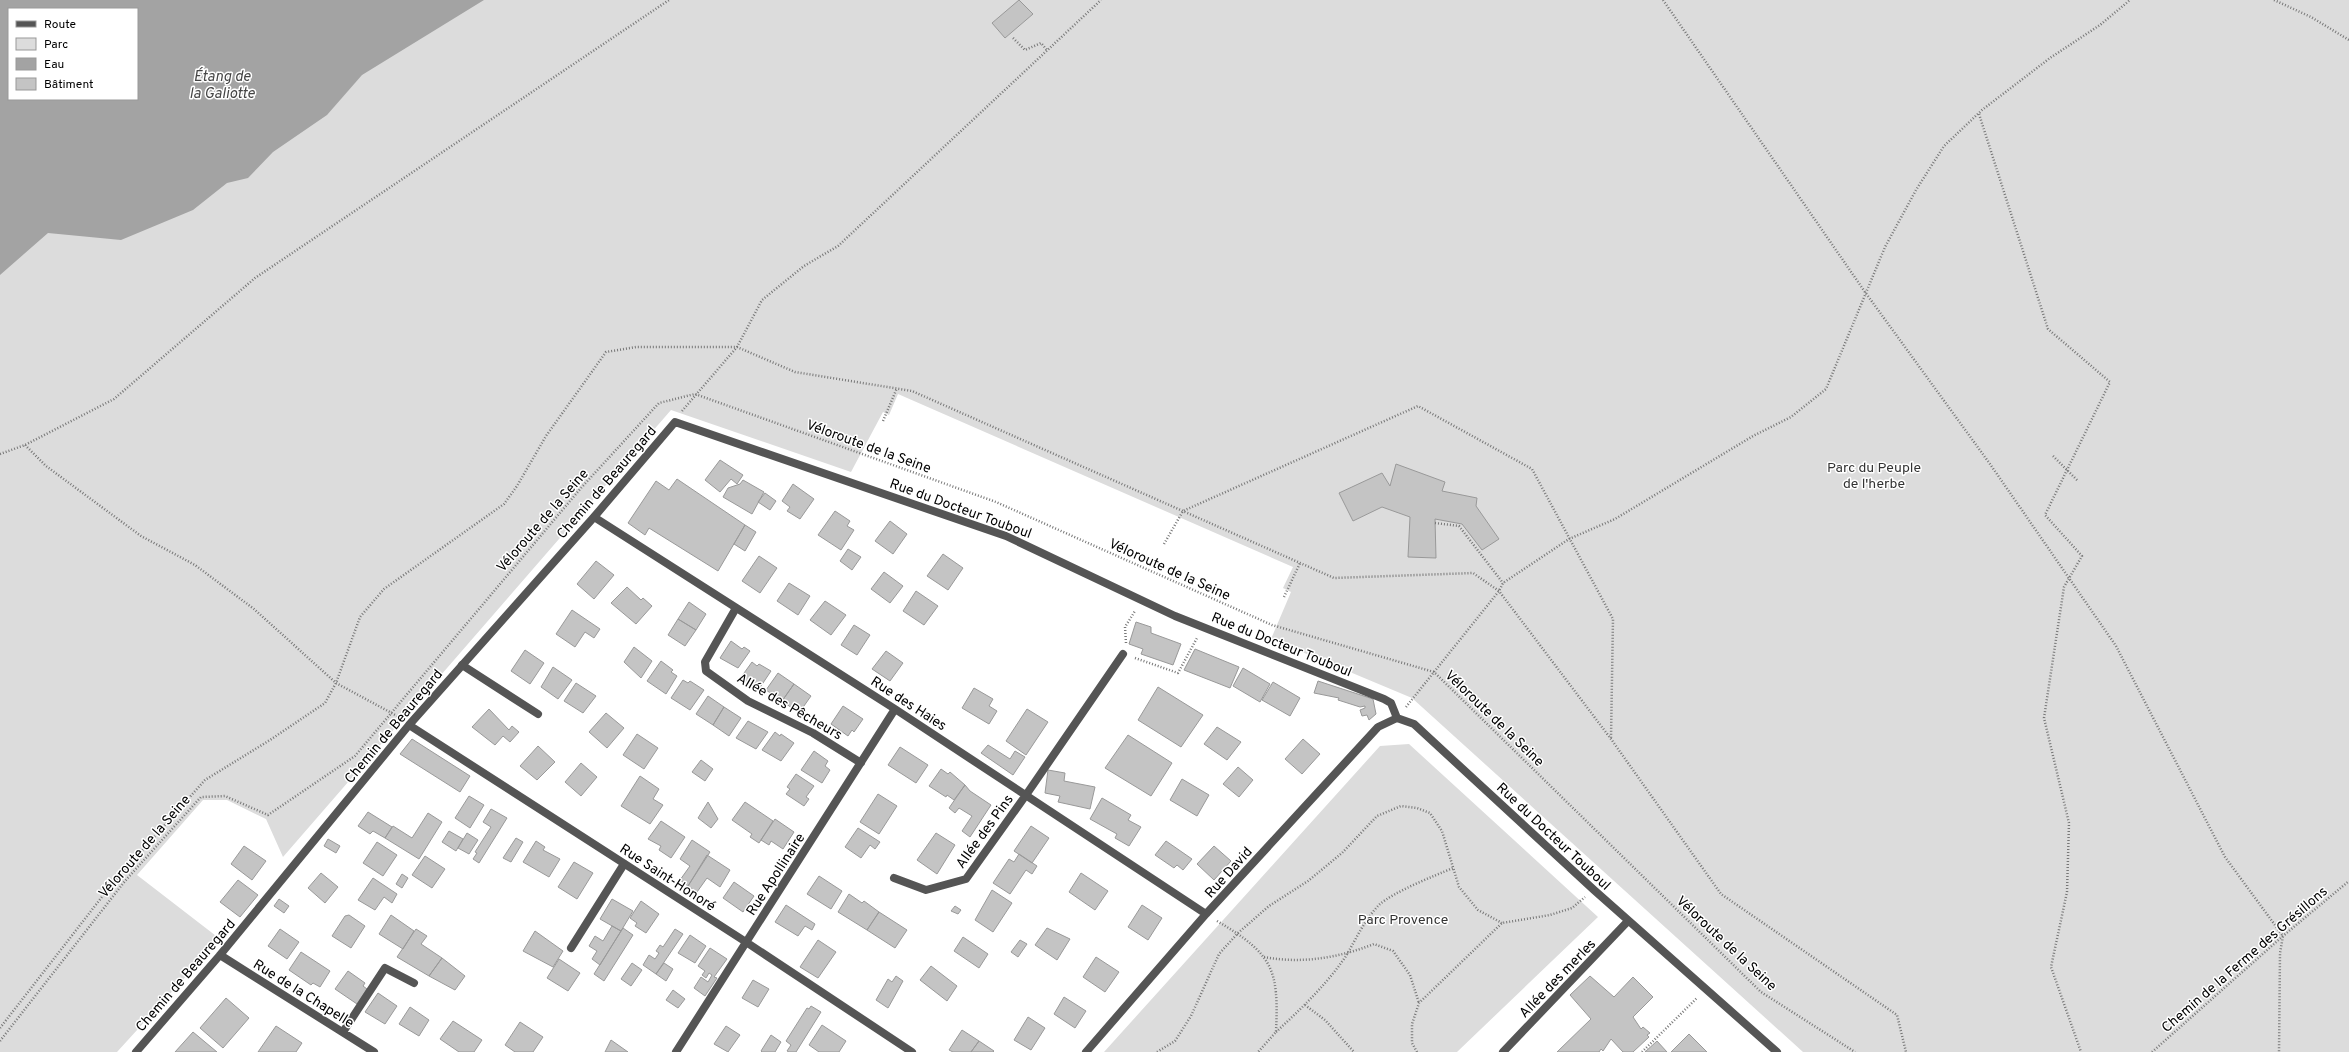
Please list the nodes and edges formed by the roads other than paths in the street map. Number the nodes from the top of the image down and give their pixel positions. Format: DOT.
graph roads {
  1 [pos="675,422"];
  2 [pos="594,517"];
  3 [pos="736,608"];
  4 [pos="1123,654"];
  5 [pos="462,665"];
  6 [pos="895,709"];
  7 [pos="538,714"];
  8 [pos="1397,718"];
  9 [pos="409,725"];
  10 [pos="861,763"];
  11 [pos="1026,795"];
  12 [pos="624,864"];
  13 [pos="894,878"];
  14 [pos="1206,914"];
  15 [pos="1628,921"];
  16 [pos="746,942"];
  17 [pos="571,948"];
  18 [pos="220,955"];
  19 [pos="414,983"];
  20 [pos="343,1032"];
  21 [pos="136,1052"];
  22 [pos="374,1052"];
  23 [pos="676,1052"];
  24 [pos="912,1052"];
  25 [pos="1086,1052"];
  26 [pos="1503,1052"];
  27 [pos="1777,1052"];
  1 -- 2 [label="street, Chemin de Beauregard"];
  1 -- 8 [label="street, Rue du Docteur Touboul"];
  2 -- 3 [label="street, Rue des Haies"];
  2 -- 5 [label="street, Chemin de Beauregard"];
  3 -- 6 [label="street, Rue des Haies"];
  3 -- 10 [label="street, Allée des Pêcheurs"];
  4 -- 11 [label="street, Allée des Pins"];
  5 -- 7 [label="street"];
  5 -- 9 [label="street, Chemin de Beauregard"];
  6 -- 10 [label="street, Rue Apollinaire"];
  6 -- 11 [label="street, Rue des Haies"];
  8 -- 14 [label="street, Rue David"];
  8 -- 15 [label="street, Rue du Docteur Touboul"];
  9 -- 12 [label="street, Rue Saint-Honoré"];
  9 -- 18 [label="street, Chemin de Beauregard"];
  10 -- 16 [label="street, Rue Apollinaire"];
  11 -- 13 [label="street, Allée des Pins"];
  11 -- 14 [label="street, Rue des Haies"];
  12 -- 16 [label="street, Rue Saint-Honoré"];
  12 -- 17 [label="street"];
  14 -- 25 [label="street, Rue David"];
  15 -- 26 [label="street, Allée des merles"];
  15 -- 27 [label="street, Rue du Docteur Touboul"];
  16 -- 23 [label="street, Rue Apollinaire"];
  16 -- 24 [label="street, Rue Saint-Honoré"];
  18 -- 20 [label="street, Rue de la Chapelle"];
  18 -- 21 [label="street, Chemin de Beauregard"];
  19 -- 20 [label="street"];
  20 -- 22 [label="street, Rue de la Chapelle"];
}
